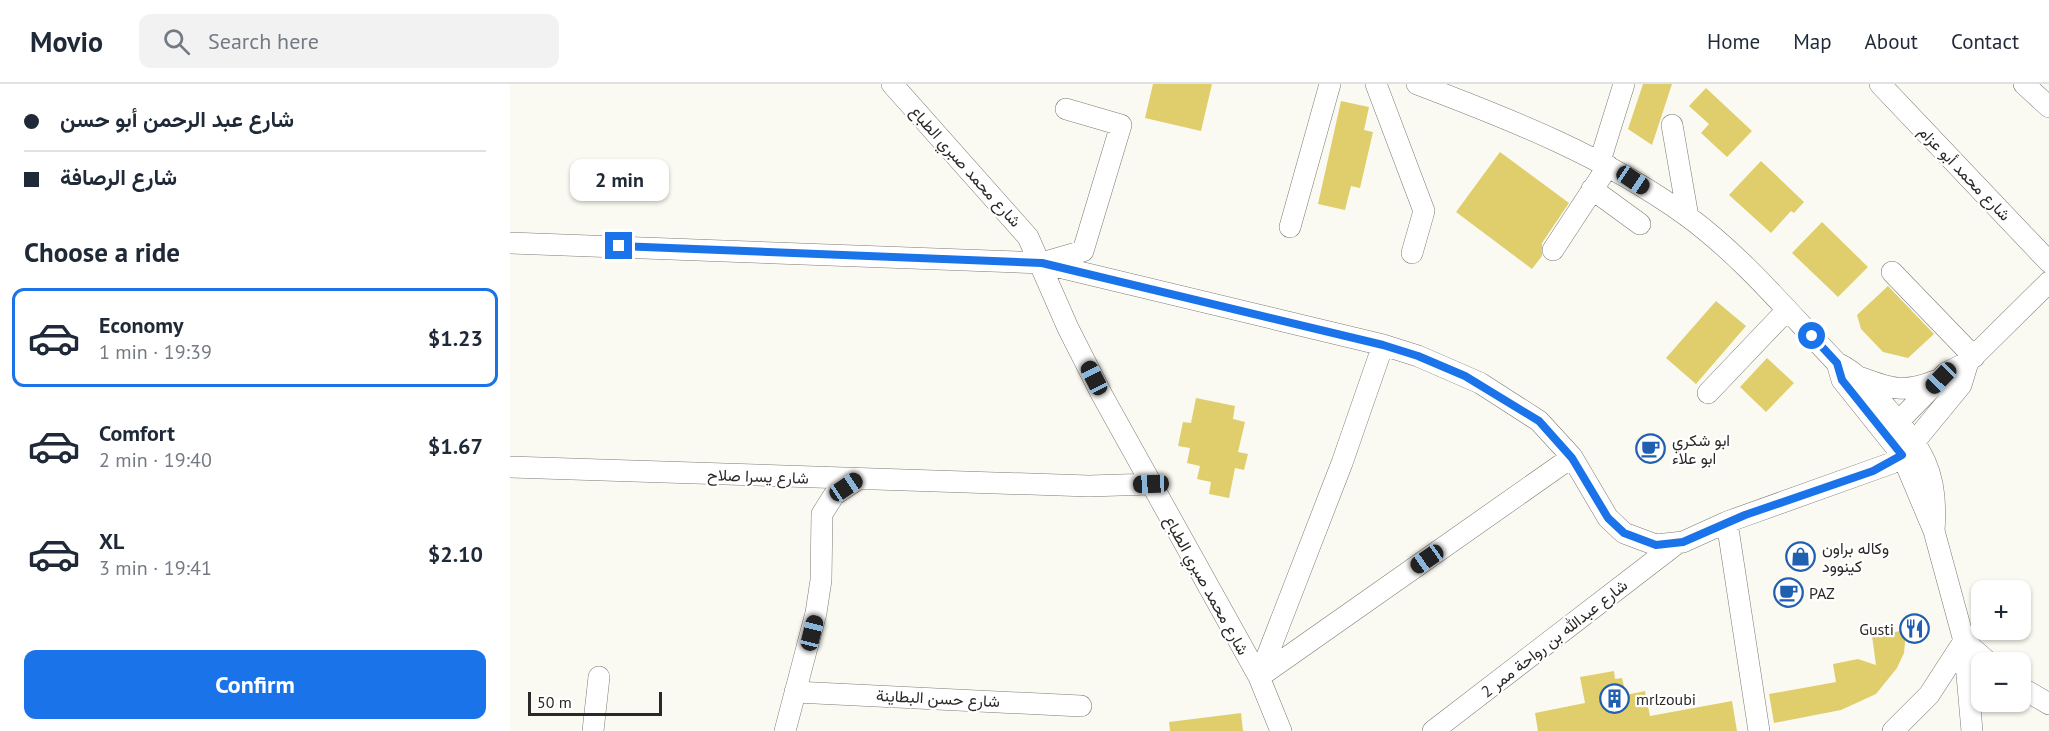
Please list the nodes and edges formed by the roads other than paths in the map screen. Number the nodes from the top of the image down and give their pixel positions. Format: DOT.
graph roads {
  1 [pos="892,84"];
  2 [pos="1330,84"];
  3 [pos="1377,84"];
  4 [pos="1417,84"];
  5 [pos="1624,84"];
  6 [pos="2024,84"];
  7 [pos="1893,89"];
  8 [pos="2047,101"];
  9 [pos="1066,109"];
  10 [pos="1672,125"];
  11 [pos="1604,164"];
  12 [pos="1592,189"];
  13 [pos="1688,217"];
  14 [pos="1641,224"];
  15 [pos="1290,227"];
  16 [pos="510,243"];
  17 [pos="1553,250"];
  18 [pos="1412,253"];
  19 [pos="2049,262"];
  20 [pos="1042,263"];
  21 [pos="1892,272"];
  22 [pos="2049,282"];
  23 [pos="1786,310"];
  24 [pos="1383,345"];
  25 [pos="1971,359"];
  26 [pos="1837,363"];
  27 [pos="1860,377"];
  28 [pos="1941,378"];
  29 [pos="1708,393"];
  30 [pos="1892,428"];
  31 [pos="1909,448"];
  32 [pos="1572,458"];
  33 [pos="510,467"];
  34 [pos="858,479"];
  35 [pos="1151,484"];
  36 [pos="1727,522"];
  37 [pos="1675,545"];
  38 [pos="1964,641"];
  39 [pos="1976,652"];
  40 [pos="599,677"];
  41 [pos="1259,677"];
  42 [pos="795,692"];
  43 [pos="2031,693"];
  44 [pos="2049,704"];
  45 [pos="1081,706"];
  46 [pos="593,731"];
  47 [pos="785,731"];
  48 [pos="1281,731"];
  49 [pos="1433,731"];
  50 [pos="1759,731"];
  51 [pos="1893,731"];
  52 [pos="1972,731"];
  1 -- 20 [label="street, شارع محمد صبري الطباع"];
  2 -- 15 [label="street"];
  3 -- 18 [label="street"];
  4 -- 11 [label="street"];
  5 -- 11 [label="street"];
  6 -- 8 [label="street"];
  7 -- 19 [label="street, شارع محمد أبو عزام"];
  9 -- 20 [label="street"];
  10 -- 13 [label="street"];
  11 -- 12 [label="street"];
  11 -- 13 [label="street"];
  12 -- 14 [label="street"];
  12 -- 17 [label="street"];
  13 -- 23 [label="street"];
  16 -- 20 [label="street"];
  20 -- 24 [label="street"];
  20 -- 35 [label="street, شارع محمد صبري الطباع"];
  21 -- 25 [label="street"];
  22 -- 25 [label="street"];
  23 -- 26 [label="street"];
  23 -- 29 [label="street"];
  24 -- 32 [label="street"];
  24 -- 41 [label="street"];
  25 -- 28 [label="street"];
  25 -- 31 [label="street"];
  26 -- 27 [label="street"];
  26 -- 30 [label="street"];
  27 -- 28 [label="street"];
  27 -- 30 [label="street"];
  28 -- 30 [label="street"];
  30 -- 31 [label="street"];
  31 -- 36 [label="street, شارع عبدالله بن رواحة ممر 2"];
  31 -- 38 [label="street"];
  32 -- 37 [label="street"];
  32 -- 41 [label="street"];
  33 -- 34 [label="street, شارع يسرا صلاح"];
  34 -- 35 [label="street, شارع يسرا صلاح"];
  34 -- 42 [label="street"];
  35 -- 41 [label="street, شارع محمد صبري الطباع"];
  36 -- 37 [label="street, شارع عبدالله بن رواحة ممر 2"];
  36 -- 50 [label="street"];
  37 -- 49 [label="street, شارع عبدالله بن رواحة ممر 2"];
  38 -- 39 [label="street"];
  38 -- 51 [label="street"];
  38 -- 52 [label="street"];
  40 -- 46 [label="street"];
  41 -- 48 [label="street, شارع محمد صبري الطباع"];
  42 -- 45 [label="street, شارع حسن البطاينة"];
  42 -- 47 [label="street"];
  43 -- 44 [label="street"];
}
